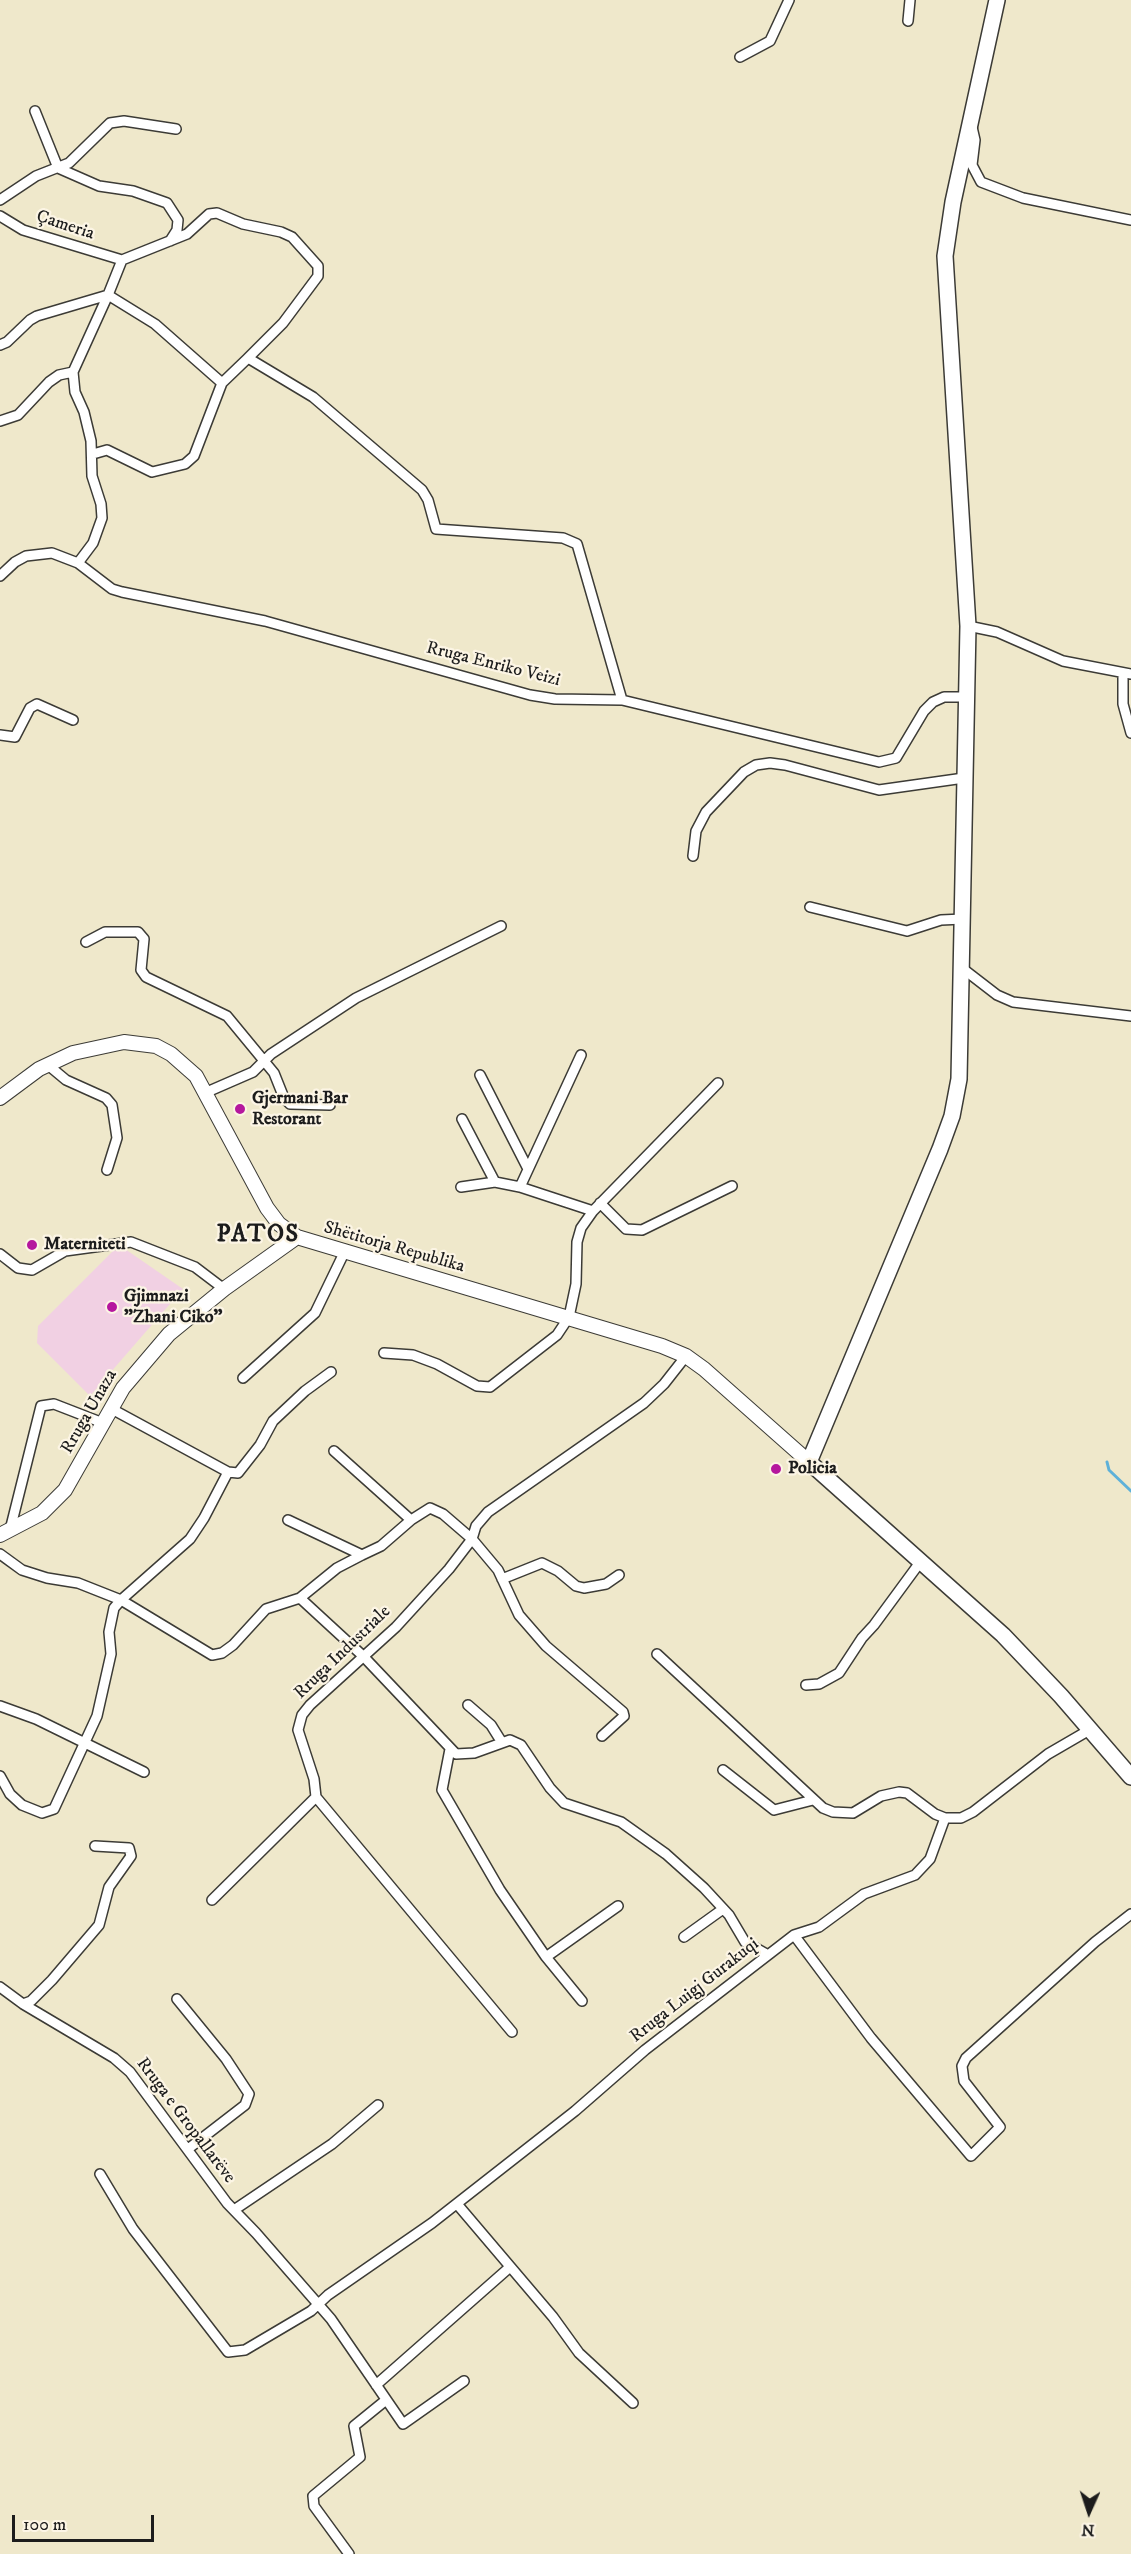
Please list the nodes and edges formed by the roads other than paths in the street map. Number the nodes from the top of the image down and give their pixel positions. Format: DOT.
graph roads {
  1 [pos="789,0"];
  2 [pos="910,0"];
  3 [pos="997,0"];
  4 [pos="909,21"];
  5 [pos="740,57"];
  6 [pos="35,111"];
  7 [pos="970,124"];
  8 [pos="176,129"];
  9 [pos="58,168"];
  10 [pos="0,200"];
  11 [pos="0,216"];
  12 [pos="1131,220"];
  13 [pos="170,241"];
  14 [pos="122,260"];
  15 [pos="108,295"];
  16 [pos="0,345"];
  17 [pos="248,358"];
  18 [pos="74,372"];
  19 [pos="222,383"];
  20 [pos="0,421"];
  21 [pos="93,454"];
  22 [pos="78,563"];
  23 [pos="0,576"];
  24 [pos="968,626"];
  25 [pos="1127,673"];
  26 [pos="966,697"];
  27 [pos="622,700"];
  28 [pos="73,720"];
  29 [pos="1131,733"];
  30 [pos="0,735"];
  31 [pos="964,778"];
  32 [pos="693,856"];
  33 [pos="810,907"];
  34 [pos="963,919"];
  35 [pos="501,927"];
  36 [pos="86,942"];
  37 [pos="962,968"];
  38 [pos="1131,1016"];
  39 [pos="581,1055"];
  40 [pos="265,1061"];
  41 [pos="48,1065"];
  42 [pos="480,1075"];
  43 [pos="718,1083"];
  44 [pos="207,1092"];
  45 [pos="0,1098"];
  46 [pos="330,1105"];
  47 [pos="462,1119"];
  48 [pos="108,1170"];
  49 [pos="528,1170"];
  50 [pos="495,1182"];
  51 [pos="732,1186"];
  52 [pos="461,1187"];
  53 [pos="520,1187"];
  54 [pos="600,1203"];
  55 [pos="593,1211"];
  56 [pos="297,1237"];
  57 [pos="344,1253"];
  58 [pos="0,1254"];
  59 [pos="224,1289"];
  60 [pos="569,1317"];
  61 [pos="384,1353"];
  62 [pos="686,1356"];
  63 [pos="331,1372"];
  64 [pos="243,1378"];
  65 [pos="110,1408"];
  66 [pos="103,1423"];
  67 [pos="334,1451"];
  68 [pos="809,1462"];
  69 [pos="228,1472"];
  70 [pos="288,1520"];
  71 [pos="411,1520"];
  72 [pos="5,1533"];
  73 [pos="472,1539"];
  74 [pos="0,1554"];
  75 [pos="362,1555"];
  76 [pos="921,1561"];
  77 [pos="619,1575"];
  78 [pos="502,1579"];
  79 [pos="300,1598"];
  80 [pos="121,1599"];
  81 [pos="657,1654"];
  82 [pos="363,1656"];
  83 [pos="806,1685"];
  84 [pos="468,1705"];
  85 [pos="0,1706"];
  86 [pos="1091,1729"];
  87 [pos="602,1736"];
  88 [pos="501,1741"];
  89 [pos="86,1743"];
  90 [pos="450,1749"];
  91 [pos="723,1770"];
  92 [pos="144,1772"];
  93 [pos="0,1776"];
  94 [pos="1131,1777"];
  95 [pos="316,1797"];
  96 [pos="813,1800"];
  97 [pos="945,1818"];
  98 [pos="94,1846"];
  99 [pos="212,1900"];
  100 [pos="618,1906"];
  101 [pos="723,1909"];
  102 [pos="1131,1914"];
  103 [pos="794,1935"];
  104 [pos="684,1937"];
  105 [pos="768,1955"];
  106 [pos="546,1957"];
  107 [pos="0,1987"];
  108 [pos="177,1999"];
  109 [pos="582,2001"];
  110 [pos="23,2004"];
  111 [pos="512,2032"];
  112 [pos="378,2105"];
  113 [pos="188,2149"];
  114 [pos="100,2174"];
  115 [pos="457,2204"];
  116 [pos="234,2210"];
  117 [pos="510,2266"];
  118 [pos="319,2304"];
  119 [pos="464,2381"];
  120 [pos="376,2385"];
  121 [pos="386,2400"];
  122 [pos="633,2403"];
  123 [pos="349,2554"];
  1 -- 5 [label="street"];
  2 -- 4 [label="street"];
  3 -- 7 [label="main road"];
  6 -- 9 [label="street"];
  7 -- 12 [label="street"];
  7 -- 24 [label="main road"];
  8 -- 9 [label="street"];
  9 -- 10 [label="street"];
  9 -- 13 [label="street"];
  11 -- 14 [label="street, Çameria"];
  13 -- 14 [label="street"];
  13 -- 17 [label="street"];
  14 -- 15 [label="street"];
  15 -- 16 [label="street"];
  15 -- 18 [label="street"];
  15 -- 19 [label="street"];
  17 -- 19 [label="street"];
  17 -- 27 [label="street"];
  18 -- 20 [label="street"];
  18 -- 21 [label="street"];
  19 -- 21 [label="street"];
  21 -- 22 [label="street"];
  22 -- 23 [label="street, Rruga Enriko Veizi"];
  22 -- 27 [label="street, Rruga Enriko Veizi"];
  24 -- 25 [label="street"];
  24 -- 26 [label="main road"];
  25 -- 29 [label="street"];
  26 -- 27 [label="street, Rruga Enriko Veizi"];
  26 -- 31 [label="main road"];
  28 -- 30 [label="street"];
  31 -- 32 [label="street"];
  31 -- 34 [label="main road"];
  33 -- 34 [label="street"];
  34 -- 37 [label="main road"];
  35 -- 40 [label="street"];
  36 -- 40 [label="street"];
  37 -- 38 [label="street"];
  37 -- 68 [label="main road"];
  39 -- 49 [label="street"];
  40 -- 44 [label="street"];
  40 -- 46 [label="street"];
  41 -- 44 [label="main road, Shëtitorja Republika"];
  41 -- 45 [label="main road, Shëtitorja Republika"];
  41 -- 48 [label="street"];
  42 -- 49 [label="street"];
  43 -- 54 [label="street"];
  44 -- 56 [label="main road, Shëtitorja Republika"];
  47 -- 50 [label="street"];
  49 -- 53 [label="street"];
  50 -- 52 [label="street"];
  50 -- 53 [label="street"];
  51 -- 54 [label="street"];
  53 -- 55 [label="street"];
  54 -- 55 [label="street"];
  55 -- 60 [label="street"];
  56 -- 57 [label="main road, Shëtitorja Republika"];
  56 -- 59 [label="main road, Rruga Unaza"];
  57 -- 60 [label="main road, Shëtitorja Republika"];
  57 -- 64 [label="street"];
  58 -- 59 [label="street"];
  59 -- 65 [label="main road, Rruga Unaza"];
  60 -- 61 [label="street"];
  60 -- 62 [label="main road, Shëtitorja Republika"];
  62 -- 68 [label="main road, Shëtitorja Republika"];
  62 -- 73 [label="street, Rruga Industriale"];
  63 -- 69 [label="street"];
  65 -- 66 [label="main road, Rruga Unaza"];
  65 -- 69 [label="street"];
  66 -- 72 [label="main road, Rruga Unaza"];
  66 -- 72 [label="street"];
  67 -- 71 [label="street"];
  68 -- 76 [label="main road"];
  69 -- 80 [label="street"];
  70 -- 75 [label="street"];
  71 -- 73 [label="street"];
  71 -- 75 [label="street"];
  73 -- 78 [label="street"];
  73 -- 82 [label="street, Rruga Industriale"];
  74 -- 80 [label="street"];
  75 -- 79 [label="street"];
  76 -- 83 [label="street"];
  76 -- 86 [label="main road"];
  77 -- 78 [label="street"];
  78 -- 87 [label="street"];
  79 -- 80 [label="street"];
  79 -- 82 [label="street"];
  80 -- 89 [label="street"];
  81 -- 96 [label="street"];
  82 -- 90 [label="street"];
  82 -- 95 [label="street, Rruga Industriale"];
  84 -- 88 [label="street"];
  85 -- 89 [label="street"];
  86 -- 94 [label="main road"];
  86 -- 97 [label="street"];
  88 -- 90 [label="street"];
  88 -- 101 [label="street"];
  89 -- 92 [label="street"];
  89 -- 93 [label="street"];
  90 -- 106 [label="street"];
  91 -- 96 [label="street"];
  95 -- 99 [label="street"];
  95 -- 111 [label="street, Rruga Industriale"];
  96 -- 97 [label="street"];
  97 -- 103 [label="street, Rruga Luigj Gurakuqi"];
  98 -- 110 [label="street"];
  100 -- 106 [label="street"];
  101 -- 104 [label="street"];
  101 -- 105 [label="street"];
  102 -- 103 [label="street"];
  103 -- 105 [label="street, Rruga Luigj Gurakuqi"];
  105 -- 115 [label="street, Rruga Luigj Gurakuqi"];
  106 -- 109 [label="street"];
  107 -- 110 [label="street, Rruga e Gropallarëve"];
  108 -- 113 [label="street"];
  110 -- 113 [label="street, Rruga e Gropallarëve"];
  112 -- 116 [label="street"];
  113 -- 116 [label="street, Rruga e Gropallarëve"];
  114 -- 118 [label="street, Rruga Luigj Gurakuqi"];
  115 -- 117 [label="street"];
  115 -- 118 [label="street, Rruga Luigj Gurakuqi"];
  116 -- 118 [label="street, Rruga e Gropallarëve"];
  117 -- 120 [label="street"];
  117 -- 122 [label="street"];
  118 -- 120 [label="street, Rruga e Gropallarëve"];
  119 -- 121 [label="street, Rruga e Gropallarëve"];
  120 -- 121 [label="street, Rruga e Gropallarëve"];
  121 -- 123 [label="street"];
}
